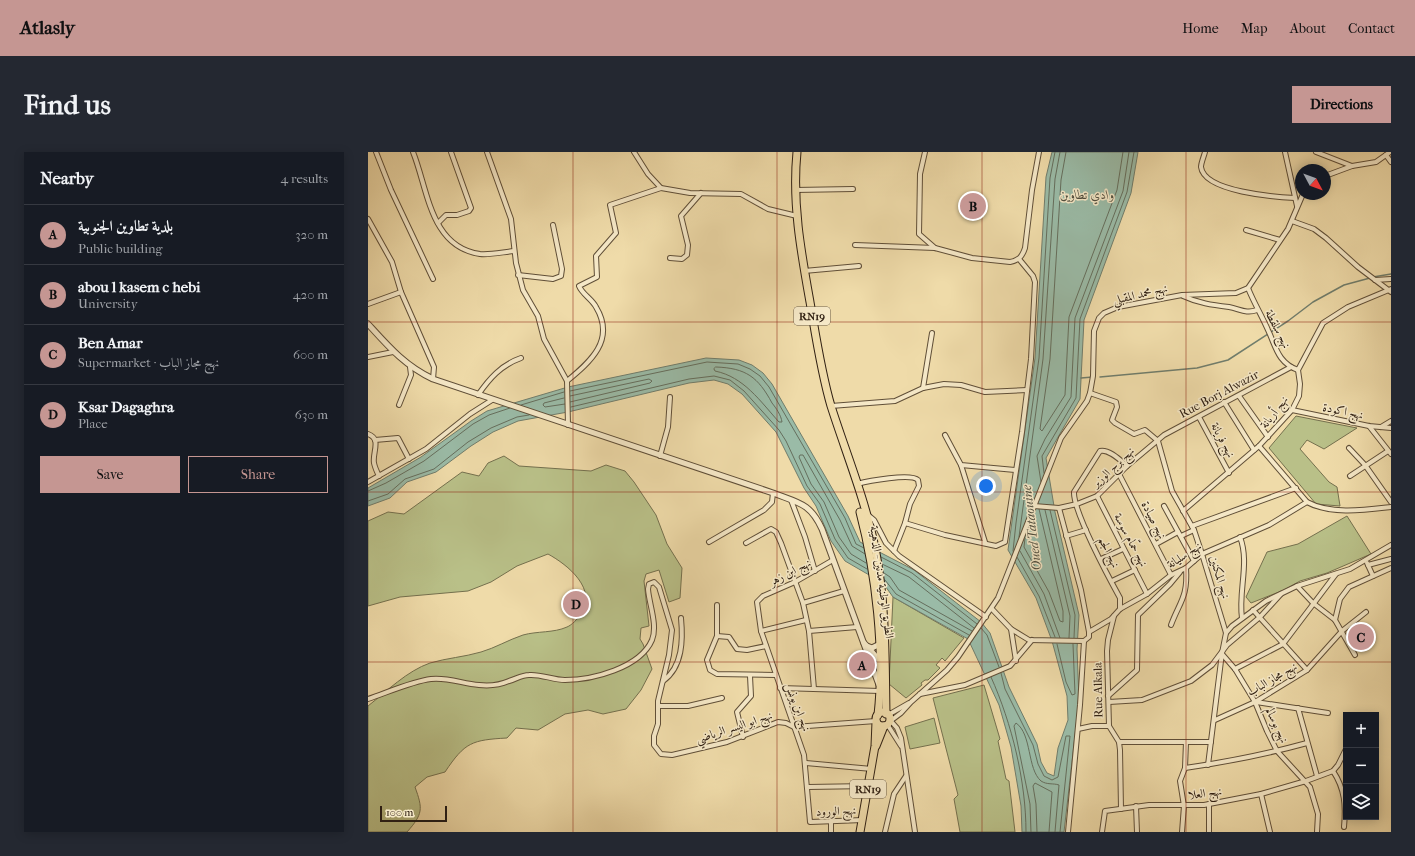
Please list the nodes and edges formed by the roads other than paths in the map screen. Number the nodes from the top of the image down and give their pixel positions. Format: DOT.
graph roads {
  1 [pos="376,152"];
  2 [pos="413,152"];
  3 [pos="451,152"];
  4 [pos="487,152"];
  5 [pos="634,152"];
  6 [pos="797,152"];
  7 [pos="925,152"];
  8 [pos="1039,152"];
  9 [pos="1205,152"];
  10 [pos="1285,152"];
  11 [pos="1316,152"];
  12 [pos="1390,152"];
  13 [pos="1386,155"];
  14 [pos="1391,162"];
  15 [pos="1352,166"];
  16 [pos="1331,174"];
  17 [pos="661,188"];
  18 [pos="853,189"];
  19 [pos="795,190"];
  20 [pos="701,193"];
  21 [pos="1295,198"];
  22 [pos="1295,200"];
  23 [pos="1300,200"];
  24 [pos="1297,207"];
  25 [pos="797,216"];
  26 [pos="1292,221"];
  27 [pos="369,222"];
  28 [pos="438,223"];
  29 [pos="553,225"];
  30 [pos="1246,230"];
  31 [pos="1280,240"];
  32 [pos="855,245"];
  33 [pos="935,248"];
  34 [pos="514,251"];
  35 [pos="670,258"];
  36 [pos="1019,259"];
  37 [pos="859,266"];
  38 [pos="804,271"];
  39 [pos="518,275"];
  40 [pos="433,279"];
  41 [pos="1391,279"];
  42 [pos="1375,280"];
  43 [pos="1248,288"];
  44 [pos="1390,290"];
  45 [pos="401,292"];
  46 [pos="1182,295"];
  47 [pos="368,304"];
  48 [pos="1257,310"];
  49 [pos="368,324"];
  50 [pos="932,333"];
  51 [pos="393,352"];
  52 [pos="368,357"];
  53 [pos="521,358"];
  54 [pos="410,367"];
  55 [pos="1291,367"];
  56 [pos="1298,370"];
  57 [pos="432,379"];
  58 [pos="567,381"];
  59 [pos="923,388"];
  60 [pos="1027,390"];
  61 [pos="1090,393"];
  62 [pos="478,396"];
  63 [pos="1239,396"];
  64 [pos="670,398"];
  65 [pos="492,400"];
  66 [pos="1224,402"];
  67 [pos="398,405"];
  68 [pos="831,406"];
  69 [pos="1292,410"];
  70 [pos="1200,417"];
  71 [pos="1391,421"];
  72 [pos="568,425"];
  73 [pos="1369,426"];
  74 [pos="1381,427"];
  75 [pos="1391,428"];
  76 [pos="368,434"];
  77 [pos="945,435"];
  78 [pos="1268,437"];
  79 [pos="375,440"];
  80 [pos="1158,441"];
  81 [pos="1259,446"];
  82 [pos="1349,448"];
  83 [pos="1254,450"];
  84 [pos="1390,452"];
  85 [pos="660,456"];
  86 [pos="409,459"];
  87 [pos="961,465"];
  88 [pos="1364,465"];
  89 [pos="1127,466"];
  90 [pos="1015,470"];
  91 [pos="1229,473"];
  92 [pos="1119,474"];
  93 [pos="379,476"];
  94 [pos="1350,476"];
  95 [pos="368,482"];
  96 [pos="856,485"];
  97 [pos="1296,488"];
  98 [pos="773,494"];
  99 [pos="1097,496"];
  100 [pos="791,500"];
  101 [pos="1307,502"];
  102 [pos="1391,502"];
  103 [pos="1077,504"];
  104 [pos="1034,506"];
  105 [pos="1164,506"];
  106 [pos="1391,507"];
  107 [pos="1058,508"];
  108 [pos="1183,511"];
  109 [pos="866,513"];
  110 [pos="866,523"];
  111 [pos="905,523"];
  112 [pos="1193,528"];
  113 [pos="1086,530"];
  114 [pos="1179,534"];
  115 [pos="1066,536"];
  116 [pos="1240,537"];
  117 [pos="709,542"];
  118 [pos="985,542"];
  119 [pos="746,543"];
  120 [pos="1156,544"];
  121 [pos="1391,546"];
  122 [pos="1123,549"];
  123 [pos="894,551"];
  124 [pos="1202,554"];
  125 [pos="1101,559"];
  126 [pos="1391,559"];
  127 [pos="833,560"];
  128 [pos="1194,561"];
  129 [pos="1366,561"];
  130 [pos="1368,565"];
  131 [pos="1186,568"];
  132 [pos="1391,568"];
  133 [pos="1135,570"];
  134 [pos="814,571"];
  135 [pos="1180,572"];
  136 [pos="1336,574"];
  137 [pos="1171,575"];
  138 [pos="1373,576"];
  139 [pos="1112,581"];
  140 [pos="794,582"];
  141 [pos="1297,586"];
  142 [pos="844,591"];
  143 [pos="1147,594"];
  144 [pos="1281,594"];
  145 [pos="757,602"];
  146 [pos="802,603"];
  147 [pos="1314,604"];
  148 [pos="717,605"];
  149 [pos="992,609"];
  150 [pos="1120,609"];
  151 [pos="1253,610"];
  152 [pos="1366,612"];
  153 [pos="1114,616"];
  154 [pos="986,617"];
  155 [pos="1260,617"];
  156 [pos="681,618"];
  157 [pos="1242,618"];
  158 [pos="806,620"];
  159 [pos="1335,620"];
  160 [pos="1171,625"];
  161 [pos="857,627"];
  162 [pos="1011,630"];
  163 [pos="761,631"];
  164 [pos="809,631"];
  165 [pos="1342,631"];
  166 [pos="1089,632"];
  167 [pos="1226,633"];
  168 [pos="717,636"];
  169 [pos="861,639"];
  170 [pos="881,640"];
  171 [pos="1032,640"];
  172 [pos="1083,642"];
  173 [pos="1283,644"];
  174 [pos="766,646"];
  175 [pos="867,646"];
  176 [pos="1222,653"];
  177 [pos="1355,654"];
  178 [pos="882,661"];
  179 [pos="1016,661"];
  180 [pos="1236,669"];
  181 [pos="1307,670"];
  182 [pos="776,675"];
  183 [pos="750,676"];
  184 [pos="663,681"];
  185 [pos="780,688"];
  186 [pos="814,689"];
  187 [pos="880,689"];
  188 [pos="920,694"];
  189 [pos="1108,696"];
  190 [pos="722,698"];
  191 [pos="368,699"];
  192 [pos="912,702"];
  193 [pos="1109,702"];
  194 [pos="1255,702"];
  195 [pos="659,706"];
  196 [pos="1298,708"];
  197 [pos="1328,713"];
  198 [pos="877,719"];
  199 [pos="888,720"];
  200 [pos="1214,720"];
  201 [pos="1109,726"];
  202 [pos="794,727"];
  203 [pos="1078,729"];
  204 [pos="743,737"];
  205 [pos="1119,742"];
  206 [pos="1186,742"];
  207 [pos="1211,742"];
  208 [pos="1307,743"];
  209 [pos="876,746"];
  210 [pos="1277,751"];
  211 [pos="1343,755"];
  212 [pos="806,763"];
  213 [pos="1208,765"];
  214 [pos="1185,768"];
  215 [pos="872,769"];
  216 [pos="1332,771"];
  217 [pos="906,776"];
  218 [pos="1317,776"];
  219 [pos="1306,781"];
  220 [pos="868,786"];
  221 [pos="808,787"];
  222 [pos="1261,794"];
  223 [pos="1209,804"];
  224 [pos="1136,806"];
  225 [pos="1184,806"];
  226 [pos="1121,809"];
  227 [pos="862,820"];
  228 [pos="831,821"];
  229 [pos="810,822"];
  230 [pos="1344,827"];
  231 [pos="831,832"];
  232 [pos="860,832"];
  233 [pos="885,832"];
  234 [pos="915,832"];
  235 [pos="1068,832"];
  236 [pos="1102,832"];
  237 [pos="1136,832"];
  238 [pos="1182,832"];
  239 [pos="1209,832"];
  240 [pos="1270,832"];
  241 [pos="1317,832"];
  1 -- 40 [label="street"];
  2 -- 28 [label="street"];
  3 -- 28 [label="street"];
  4 -- 34 [label="street"];
  5 -- 17 [label="street"];
  6 -- 19 [label="main road, الطريق الوطنية مدنين - الذهيبة / RN19"];
  7 -- 33 [label="street"];
  8 -- 36 [label="street"];
  9 -- 21 [label="street"];
  10 -- 21 [label="street"];
  11 -- 15 [label="street"];
  12 -- 13 [label="street"];
  13 -- 14 [label="street"];
  13 -- 15 [label="street"];
  15 -- 16 [label="street"];
  17 -- 20 [label="street"];
  17 -- 58 [label="street"];
  18 -- 19 [label="street"];
  19 -- 25 [label="main road, الطريق الوطنية مدنين - الذهيبة / RN19"];
  20 -- 25 [label="street"];
  20 -- 35 [label="street"];
  22 -- 24 [label="street"];
  23 -- 24 [label="street"];
  24 -- 26 [label="street"];
  25 -- 38 [label="main road, الطريق الوطنية مدنين - الذهيبة / RN19"];
  26 -- 31 [label="street"];
  26 -- 42 [label="street"];
  27 -- 45 [label="street"];
  28 -- 34 [label="street"];
  29 -- 39 [label="street"];
  30 -- 31 [label="street"];
  31 -- 43 [label="street"];
  32 -- 33 [label="street"];
  33 -- 36 [label="street"];
  34 -- 39 [label="street"];
  36 -- 60 [label="street"];
  37 -- 38 [label="street"];
  38 -- 68 [label="main road, الطريق الوطنية مدنين - الذهيبة / RN19"];
  39 -- 58 [label="street"];
  41 -- 42 [label="street"];
  42 -- 44 [label="street"];
  43 -- 46 [label="street, نهج محمد المقبلي"];
  43 -- 48 [label="street, نهج سلقطة"];
  44 -- 56 [label="street, نهج أريانة"];
  45 -- 47 [label="street"];
  45 -- 57 [label="street"];
  46 -- 48 [label="street"];
  46 -- 61 [label="street, نهج محمد المقبلي"];
  48 -- 55 [label="street, نهج سلقطة"];
  49 -- 51 [label="street"];
  50 -- 59 [label="street"];
  51 -- 52 [label="street"];
  51 -- 54 [label="street"];
  53 -- 62 [label="street"];
  54 -- 57 [label="street"];
  54 -- 67 [label="street"];
  55 -- 56 [label="street, نهج سلقطة"];
  55 -- 63 [label="street, Rue Borj Alwazir"];
  56 -- 69 [label="street, نهج أريانة"];
  57 -- 62 [label="street"];
  58 -- 72 [label="street"];
  59 -- 60 [label="street"];
  59 -- 68 [label="street"];
  60 -- 90 [label="street"];
  61 -- 80 [label="street"];
  61 -- 104 [label="street, نهج محمد المقبلي"];
  62 -- 65 [label="street"];
  63 -- 66 [label="street, Rue Borj Alwazir"];
  63 -- 78 [label="street"];
  64 -- 85 [label="street"];
  65 -- 72 [label="street"];
  65 -- 86 [label="street"];
  66 -- 70 [label="street, Rue Borj Alwazir"];
  66 -- 83 [label="street"];
  68 -- 96 [label="main road, الطريق الوطنية مدنين - الذهيبة / RN19"];
  69 -- 73 [label="street, نهج اكودة"];
  69 -- 78 [label="street, نهج أريانة"];
  70 -- 80 [label="street, Rue Borj Alwazir"];
  70 -- 91 [label="street, نهج فريانة"];
  71 -- 74 [label="street"];
  72 -- 85 [label="street"];
  73 -- 74 [label="street, نهج اكودة"];
  73 -- 84 [label="street"];
  74 -- 75 [label="street, نهج اكودة"];
  76 -- 79 [label="street"];
  77 -- 87 [label="street"];
  78 -- 81 [label="street, نهج أريانة"];
  79 -- 86 [label="street"];
  79 -- 93 [label="street"];
  80 -- 89 [label="street, نهج برج الوزير"];
  80 -- 108 [label="street, نهج المكنين"];
  81 -- 83 [label="street, نهج أريانة"];
  81 -- 97 [label="street"];
  82 -- 88 [label="street"];
  83 -- 91 [label="street, نهج أريانة"];
  84 -- 88 [label="street"];
  85 -- 98 [label="street"];
  86 -- 93 [label="street"];
  87 -- 90 [label="street"];
  87 -- 118 [label="street"];
  88 -- 94 [label="street"];
  88 -- 102 [label="street"];
  89 -- 92 [label="street, نهج برج الوزير"];
  89 -- 103 [label="street"];
  90 -- 118 [label="street"];
  91 -- 108 [label="street, نهج أريانة"];
  92 -- 99 [label="street, نهج برج الوزير"];
  92 -- 120 [label="street, نهج صيادة"];
  93 -- 95 [label="street"];
  96 -- 109 [label="main road, الطريق الوطنية مدنين - الذهيبة / RN19"];
  96 -- 110 [label="main road, الطريق الوطنية مدنين - الذهيبة / RN19"];
  96 -- 111 [label="street"];
  97 -- 101 [label="street"];
  97 -- 112 [label="street"];
  98 -- 100 [label="street"];
  98 -- 117 [label="street"];
  99 -- 103 [label="street, نهج برج الوزير"];
  99 -- 122 [label="street, نهج حمّام سوسة"];
  100 -- 127 [label="street"];
  100 -- 134 [label="street"];
  101 -- 106 [label="street"];
  101 -- 116 [label="street, نهج سليانة"];
  103 -- 107 [label="street, نهج برج الوزير"];
  103 -- 113 [label="street, نهج الجم"];
  104 -- 107 [label="street"];
  104 -- 149 [label="street, نهج محمد المقبلي"];
  105 -- 114 [label="street"];
  107 -- 115 [label="street"];
  108 -- 112 [label="street, نهج المكنين"];
  109 -- 110 [label="main road, الطريق الوطنية مدنين - الذهيبة / RN19"];
  109 -- 123 [label="street"];
  110 -- 170 [label="main road, الطريق الوطنية مدنين - الذهيبة / RN19"];
  111 -- 118 [label="street"];
  111 -- 123 [label="street"];
  112 -- 114 [label="street"];
  112 -- 124 [label="street, نهج المكنين"];
  113 -- 115 [label="street"];
  113 -- 125 [label="street, نهج الجم"];
  114 -- 120 [label="street"];
  114 -- 128 [label="street"];
  115 -- 166 [label="street"];
  116 -- 124 [label="street, نهج سليانة"];
  116 -- 157 [label="street"];
  119 -- 140 [label="street"];
  120 -- 137 [label="street, نهج صيادة"];
  121 -- 129 [label="street"];
  122 -- 125 [label="street"];
  122 -- 133 [label="street, نهج حمّام سوسة"];
  123 -- 154 [label="street"];
  124 -- 128 [label="street, نهج سليانة"];
  124 -- 167 [label="street, نهج المكنين"];
  125 -- 139 [label="street, نهج الجم"];
  126 -- 130 [label="street"];
  127 -- 134 [label="street, نهج ابن زهر"];
  127 -- 142 [label="street"];
  128 -- 131 [label="street, نهج سليانة"];
  129 -- 130 [label="street"];
  129 -- 136 [label="street"];
  130 -- 138 [label="street"];
  131 -- 135 [label="street, نهج سليانة"];
  131 -- 160 [label="street"];
  132 -- 138 [label="street"];
  133 -- 139 [label="street"];
  133 -- 143 [label="street, نهج حمّام سوسة"];
  134 -- 140 [label="street, نهج ابن زهر"];
  135 -- 137 [label="street, نهج سليانة"];
  135 -- 189 [label="street"];
  136 -- 141 [label="street"];
  136 -- 147 [label="street"];
  137 -- 143 [label="street, نهج سليانة"];
  138 -- 159 [label="street"];
  139 -- 150 [label="street, نهج الجم"];
  140 -- 145 [label="street, نهج ابن زهر"];
  140 -- 146 [label="street"];
  141 -- 144 [label="street"];
  141 -- 147 [label="street"];
  142 -- 146 [label="street"];
  142 -- 161 [label="street"];
  143 -- 150 [label="street, نهج سليانة"];
  144 -- 151 [label="street"];
  144 -- 155 [label="street"];
  145 -- 163 [label="street, نهج ابن يونس"];
  146 -- 158 [label="street"];
  147 -- 159 [label="street"];
  147 -- 173 [label="street"];
  148 -- 168 [label="street"];
  149 -- 154 [label="street, نهج محمد المقبلي"];
  149 -- 162 [label="street"];
  150 -- 153 [label="street, نهج سليانة"];
  151 -- 155 [label="street"];
  151 -- 157 [label="street"];
  152 -- 165 [label="street, نهج مجاز الباب"];
  153 -- 166 [label="street, نهج سليانة"];
  153 -- 189 [label="street, Rue Alkala"];
  154 -- 188 [label="street, نهج محمد المقبلي"];
  155 -- 173 [label="street"];
  155 -- 176 [label="street"];
  156 -- 184 [label="street"];
  157 -- 167 [label="street"];
  158 -- 163 [label="street"];
  158 -- 164 [label="street"];
  159 -- 165 [label="street"];
  161 -- 164 [label="street"];
  161 -- 169 [label="street"];
  162 -- 171 [label="street"];
  162 -- 179 [label="street"];
  163 -- 174 [label="street, نهج ابن يونس"];
  164 -- 186 [label="street"];
  165 -- 177 [label="street"];
  165 -- 181 [label="street, نهج مجاز الباب"];
  166 -- 172 [label="street, نهج سليانة"];
  167 -- 176 [label="street, نهج المكنين"];
  168 -- 174 [label="street"];
  168 -- 183 [label="street"];
  169 -- 175 [label="street"];
  169 -- 187 [label="street"];
  170 -- 175 [label="street"];
  170 -- 178 [label="main road, الطريق الوطنية مدنين - الذهيبة / RN19"];
  171 -- 172 [label="street"];
  171 -- 179 [label="street"];
  172 -- 203 [label="street"];
  173 -- 180 [label="street"];
  173 -- 181 [label="street"];
  174 -- 182 [label="street, نهج ابن يونس"];
  175 -- 178 [label="street"];
  176 -- 180 [label="street, نهج بوسالم"];
  176 -- 193 [label="street"];
  176 -- 200 [label="street, نهج المكنين"];
  178 -- 187 [label="main road, الطريق الوطنية مدنين - الذهيبة / RN19"];
  178 -- 199 [label="main road, الطريق الوطنية مدنين - الذهيبة / RN19"];
  179 -- 188 [label="street"];
  180 -- 194 [label="street, نهج بوسالم"];
  181 -- 194 [label="street, نهج مجاز الباب"];
  182 -- 183 [label="street"];
  182 -- 185 [label="street, نهج ابن يونس"];
  183 -- 204 [label="street"];
  184 -- 191 [label="street, نهج ابو اليسر الرياضي"];
  184 -- 195 [label="street, نهج ابو اليسر الرياضي"];
  185 -- 186 [label="street"];
  185 -- 202 [label="street, نهج ابن يونس"];
  186 -- 187 [label="street"];
  187 -- 198 [label="main road, الطريق الوطنية مدنين - الذهيبة / RN19"];
  188 -- 192 [label="street, نهج محمد المقبلي"];
  189 -- 193 [label="street, Rue Alkala"];
  190 -- 195 [label="street"];
  192 -- 199 [label="street"];
  192 -- 199 [label="street, نهج محمد المقبلي"];
  193 -- 201 [label="street, Rue Alkala"];
  194 -- 196 [label="street"];
  194 -- 200 [label="street, نهج مجاز الباب"];
  194 -- 210 [label="street, نهج بوسالم"];
  195 -- 204 [label="street, نهج ابو اليسر الرياضي"];
  196 -- 197 [label="street"];
  196 -- 208 [label="street"];
  198 -- 199 [label="main road"];
  198 -- 199 [label="main road"];
  198 -- 202 [label="street, نهج ابو اليسر الرياضي"];
  198 -- 209 [label="main road, الطريق الوطنية مدنين - الذهيبة / RN19"];
  199 -- 209 [label="main road, الطريق الوطنية مدنين - الذهيبة / RN19"];
  199 -- 217 [label="street"];
  200 -- 207 [label="street, نهج المكنين"];
  201 -- 203 [label="street"];
  201 -- 205 [label="street, Rue Alkala"];
  202 -- 204 [label="street, نهج ابو اليسر الرياضي"];
  202 -- 212 [label="street, نهج ابن يونس"];
  203 -- 235 [label="street"];
  205 -- 206 [label="street"];
  205 -- 226 [label="street, Rue Alkala"];
  206 -- 207 [label="street"];
  206 -- 214 [label="street"];
  207 -- 213 [label="street, نهج المكنين"];
  208 -- 210 [label="street"];
  208 -- 218 [label="street"];
  209 -- 215 [label="main road, الطريق الوطنية مدنين - الذهيبة / RN19"];
  210 -- 213 [label="street"];
  210 -- 219 [label="street, نهج بوسالم"];
  211 -- 216 [label="street"];
  212 -- 215 [label="street"];
  212 -- 221 [label="street, نهج ابن يونس"];
  213 -- 214 [label="street"];
  214 -- 225 [label="street"];
  215 -- 220 [label="main road, الطريق الوطنية مدنين - الذهيبة / RN19"];
  216 -- 218 [label="street, نهج العلا"];
  216 -- 230 [label="street"];
  217 -- 233 [label="street"];
  217 -- 234 [label="street"];
  218 -- 219 [label="street, نهج العلا"];
  219 -- 222 [label="street, نهج العلا"];
  219 -- 241 [label="street, نهج بوسالم"];
  220 -- 221 [label="street"];
  220 -- 227 [label="main road, الطريق الوطنية مدنين - الذهيبة / RN19"];
  221 -- 229 [label="street, نهج ابن يونس"];
  222 -- 223 [label="street, نهج العلا"];
  222 -- 240 [label="street"];
  223 -- 225 [label="street, نهج العلا"];
  223 -- 239 [label="street"];
  224 -- 225 [label="street, نهج العلا"];
  224 -- 226 [label="street, نهج العلا"];
  224 -- 237 [label="street"];
  225 -- 238 [label="street"];
  226 -- 236 [label="street, نهج العلا"];
  227 -- 228 [label="street, نهج الورود"];
  227 -- 232 [label="main road, الطريق الوطنية مدنين - الذهيبة / RN19"];
  228 -- 229 [label="street, نهج الورود"];
  228 -- 231 [label="street"];
}
